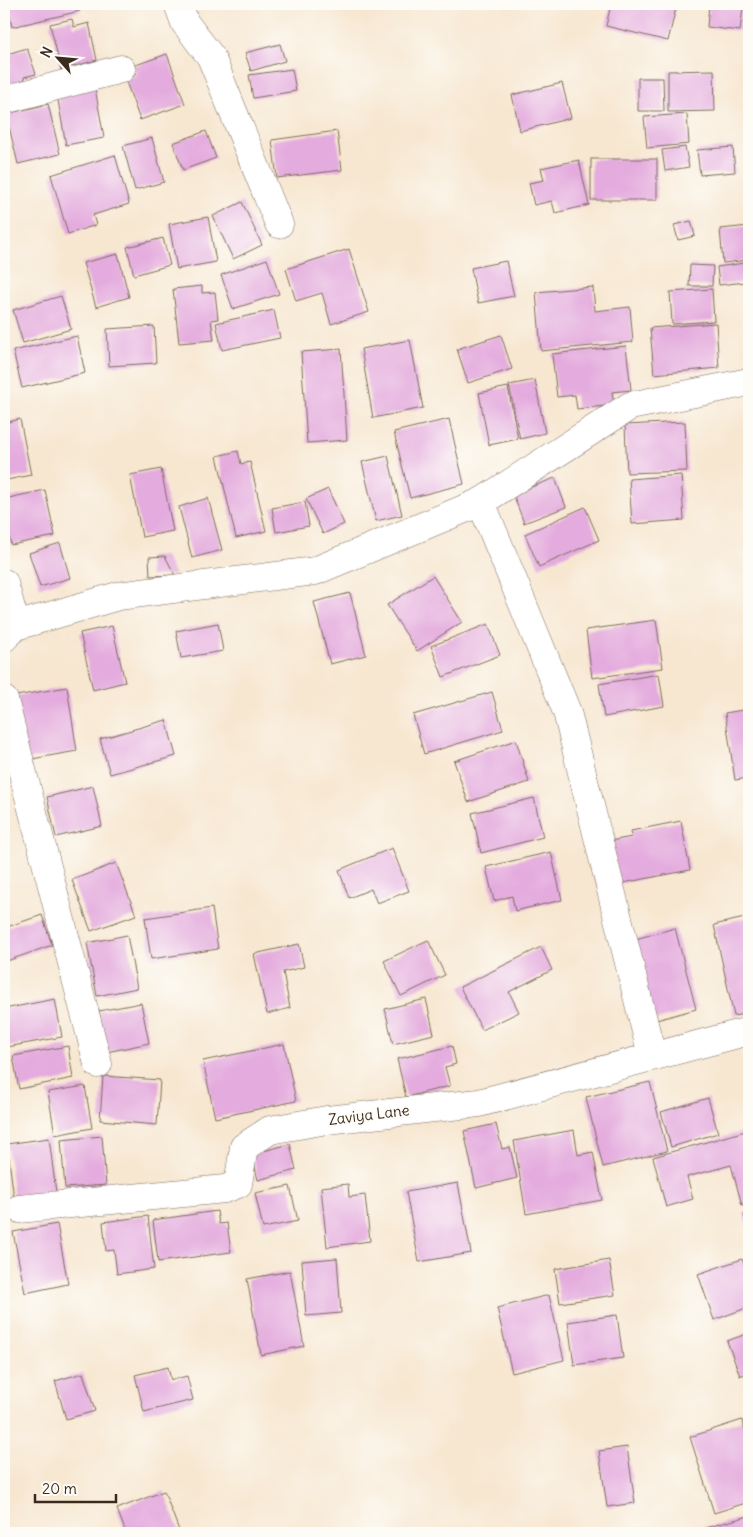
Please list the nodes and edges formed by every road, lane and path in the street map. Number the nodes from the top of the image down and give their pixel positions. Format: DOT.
graph roads {
  1 [pos="178,4"];
  2 [pos="121,69"];
  3 [pos="4,100"];
  4 [pos="279,224"];
  5 [pos="749,382"];
  6 [pos="481,502"];
  7 [pos="4,582"];
  8 [pos="10,632"];
  9 [pos="4,700"];
  10 [pos="749,1031"];
  11 [pos="652,1056"];
  12 [pos="98,1064"];
  13 [pos="19,1209"];
  1 -- 4 [label="street"];
  2 -- 3 [label="street"];
  5 -- 6 [label="street"];
  6 -- 8 [label="street"];
  6 -- 11 [label="street"];
  7 -- 8 [label="street"];
  9 -- 12 [label="street"];
  10 -- 11 [label="street, Zaviya Lane"];
  11 -- 13 [label="street, Zaviya Lane"];
}
